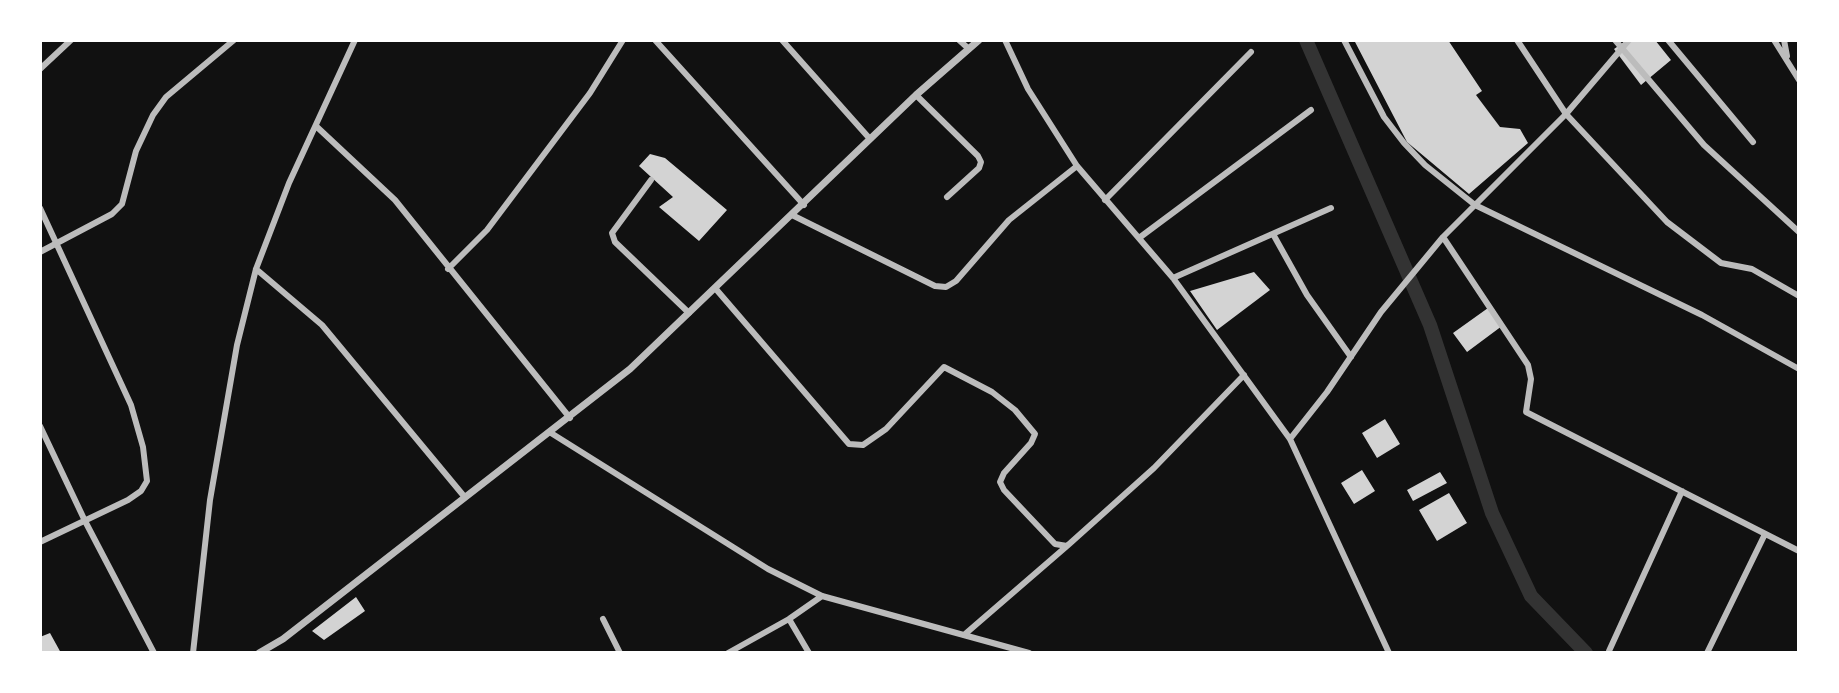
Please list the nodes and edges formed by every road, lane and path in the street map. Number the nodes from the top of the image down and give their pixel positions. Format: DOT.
graph roads {
  1 [pos="71,40"];
  2 [pos="234,40"];
  3 [pos="355,40"];
  4 [pos="623,40"];
  5 [pos="655,40"];
  6 [pos="782,40"];
  7 [pos="959,40"];
  8 [pos="979,40"];
  9 [pos="1005,40"];
  10 [pos="1344,40"];
  11 [pos="1517,40"];
  12 [pos="1615,40"];
  13 [pos="1629,40"];
  14 [pos="1668,40"];
  15 [pos="1773,40"];
  16 [pos="1784,40"];
  17 [pos="969,49"];
  18 [pos="1620,49"];
  19 [pos="1251,52"];
  20 [pos="1788,58"];
  21 [pos="40,69"];
  22 [pos="1799,80"];
  23 [pos="916,95"];
  24 [pos="1311,110"];
  25 [pos="1566,114"];
  26 [pos="317,127"];
  27 [pos="870,139"];
  28 [pos="1753,142"];
  29 [pos="1077,166"];
  30 [pos="651,180"];
  31 [pos="947,197"];
  32 [pos="1105,200"];
  33 [pos="804,205"];
  34 [pos="1475,205"];
  35 [pos="40,208"];
  36 [pos="1331,208"];
  37 [pos="792,215"];
  38 [pos="1799,232"];
  39 [pos="1273,233"];
  40 [pos="1443,237"];
  41 [pos="1139,238"];
  42 [pos="54,243"];
  43 [pos="40,252"];
  44 [pos="256,269"];
  45 [pos="448,269"];
  46 [pos="1173,278"];
  47 [pos="715,288"];
  48 [pos="1799,296"];
  49 [pos="689,313"];
  50 [pos="1351,357"];
  51 [pos="1799,369"];
  52 [pos="1244,375"];
  53 [pos="570,418"];
  54 [pos="40,426"];
  55 [pos="551,433"];
  56 [pos="1290,439"];
  57 [pos="1682,491"];
  58 [pos="463,495"];
  59 [pos="85,521"];
  60 [pos="1765,534"];
  61 [pos="40,542"];
  62 [pos="1067,546"];
  63 [pos="1799,551"];
  64 [pos="822,596"];
  65 [pos="603,619"];
  66 [pos="789,619"];
  67 [pos="964,635"];
  68 [pos="1609,650"];
  69 [pos="154,653"];
  70 [pos="193,653"];
  71 [pos="259,653"];
  72 [pos="620,653"];
  73 [pos="728,653"];
  74 [pos="809,653"];
  75 [pos="1029,653"];
  76 [pos="1389,653"];
  77 [pos="1707,653"];
  1 -- 21 [label="street"];
  2 -- 42 [label="street"];
  3 -- 26 [label="street"];
  4 -- 45 [label="street"];
  5 -- 33 [label="street"];
  6 -- 27 [label="street"];
  7 -- 17 [label="street"];
  8 -- 17 [label="street"];
  9 -- 29 [label="street"];
  10 -- 34 [label="street"];
  11 -- 25 [label="street"];
  12 -- 18 [label="street"];
  13 -- 18 [label="street"];
  14 -- 28 [label="street"];
  15 -- 20 [label="street"];
  16 -- 20 [label="street"];
  17 -- 23 [label="street"];
  18 -- 25 [label="street"];
  18 -- 38 [label="street"];
  19 -- 32 [label="street"];
  20 -- 22 [label="street"];
  23 -- 27 [label="street"];
  23 -- 31 [label="street"];
  24 -- 41 [label="street"];
  25 -- 34 [label="street"];
  25 -- 48 [label="street"];
  26 -- 44 [label="street"];
  26 -- 45 [label="street"];
  27 -- 33 [label="street"];
  29 -- 32 [label="street"];
  29 -- 37 [label="street"];
  30 -- 49 [label="street"];
  32 -- 41 [label="street"];
  33 -- 37 [label="street"];
  34 -- 40 [label="street"];
  34 -- 51 [label="street"];
  35 -- 42 [label="street"];
  36 -- 39 [label="street"];
  37 -- 47 [label="street"];
  39 -- 46 [label="street"];
  39 -- 50 [label="street"];
  40 -- 50 [label="street"];
  40 -- 57 [label="street"];
  41 -- 46 [label="street"];
  42 -- 43 [label="street"];
  42 -- 59 [label="street"];
  44 -- 58 [label="street"];
  44 -- 70 [label="street"];
  45 -- 53 [label="street"];
  46 -- 52 [label="street"];
  47 -- 49 [label="street"];
  47 -- 62 [label="street"];
  49 -- 53 [label="street"];
  50 -- 56 [label="street"];
  52 -- 56 [label="street"];
  52 -- 62 [label="street"];
  53 -- 55 [label="street"];
  54 -- 59 [label="street"];
  55 -- 58 [label="street"];
  55 -- 64 [label="street"];
  56 -- 76 [label="street"];
  57 -- 60 [label="street"];
  57 -- 68 [label="street"];
  58 -- 71 [label="street"];
  59 -- 61 [label="street"];
  59 -- 69 [label="street"];
  60 -- 63 [label="street"];
  60 -- 77 [label="street"];
  62 -- 67 [label="street"];
  64 -- 66 [label="street"];
  64 -- 67 [label="street"];
  65 -- 72 [label="street"];
  66 -- 73 [label="street"];
  66 -- 74 [label="street"];
  67 -- 75 [label="street"];
}
